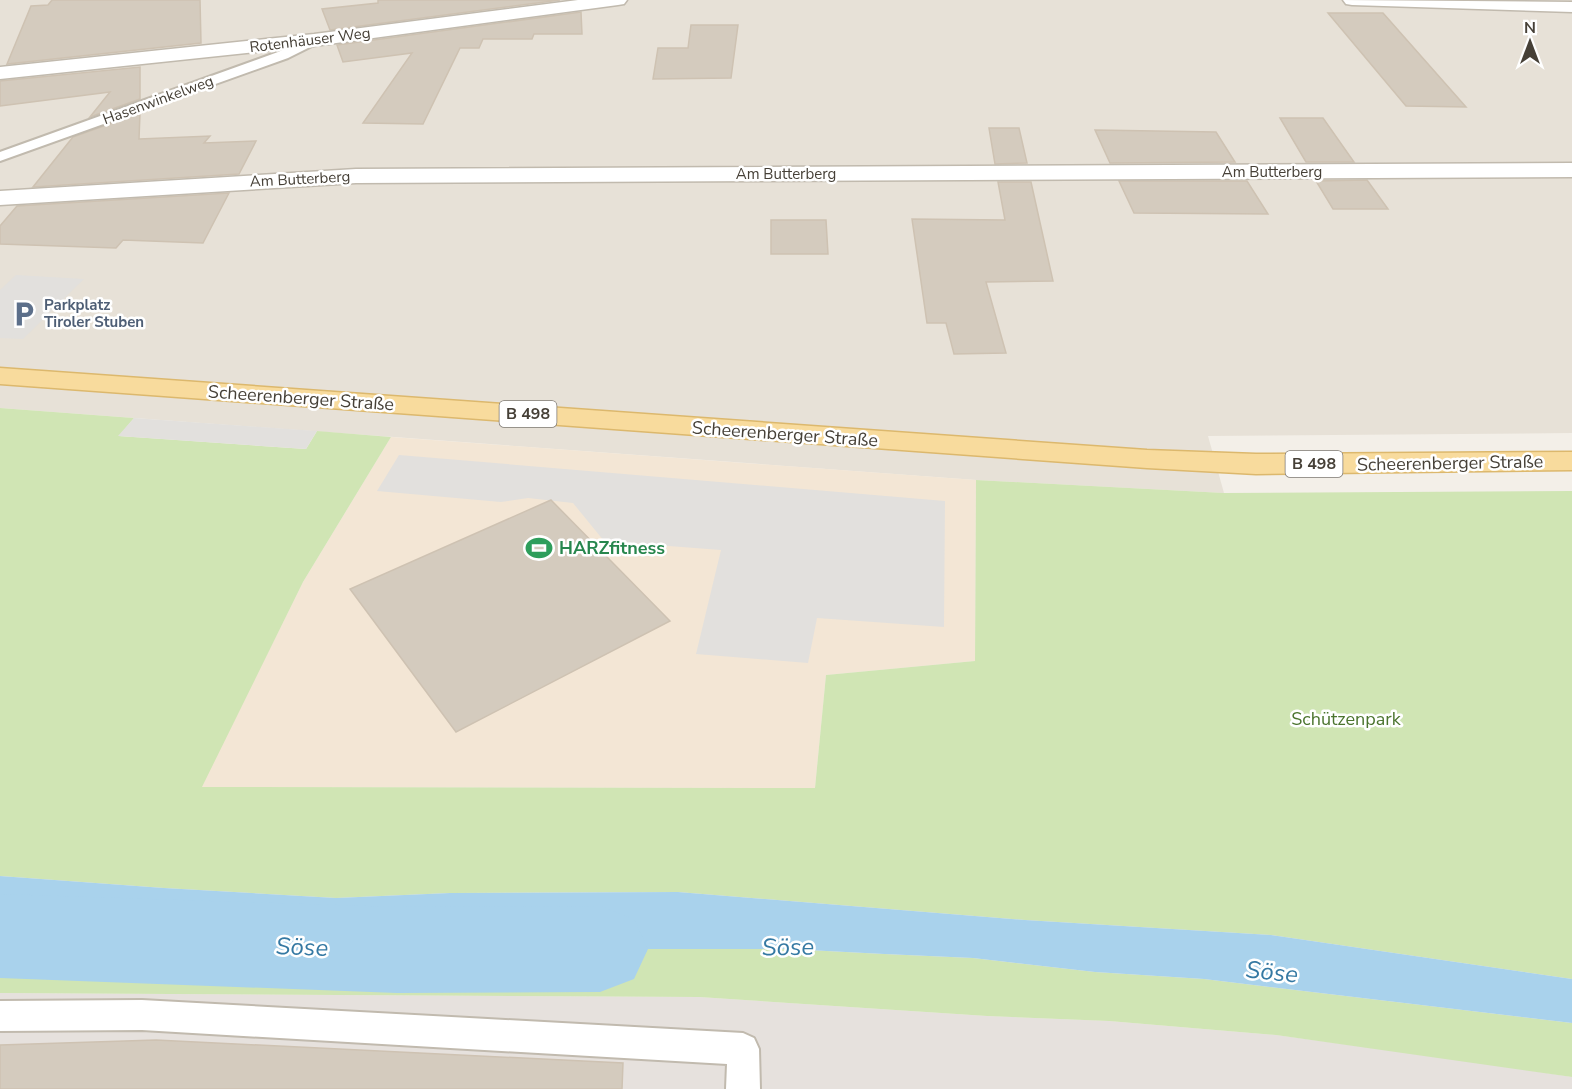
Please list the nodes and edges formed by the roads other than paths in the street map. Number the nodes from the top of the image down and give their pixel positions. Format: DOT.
graph roads {
  1 [pos="618,0"];
  2 [pos="1352,0"];
  3 [pos="1572,7"];
  4 [pos="314,40"];
  5 [pos="0,73"];
  6 [pos="0,157"];
  7 [pos="1572,170"];
  8 [pos="0,198"];
  9 [pos="0,376"];
  10 [pos="1572,461"];
  11 [pos="0,1016"];
  12 [pos="743,1089"];
  1 -- 4 [label="street, Rotenhäuser Weg"];
  2 -- 3 [label="street"];
  4 -- 5 [label="street, Rotenhäuser Weg"];
  4 -- 6 [label="lane, Hasenwinkelweg"];
  7 -- 8 [label="street, Am Butterberg"];
  9 -- 10 [label="main road, Scheerenberger Straße / B 498"];
  11 -- 12 [label="lane"];
}
